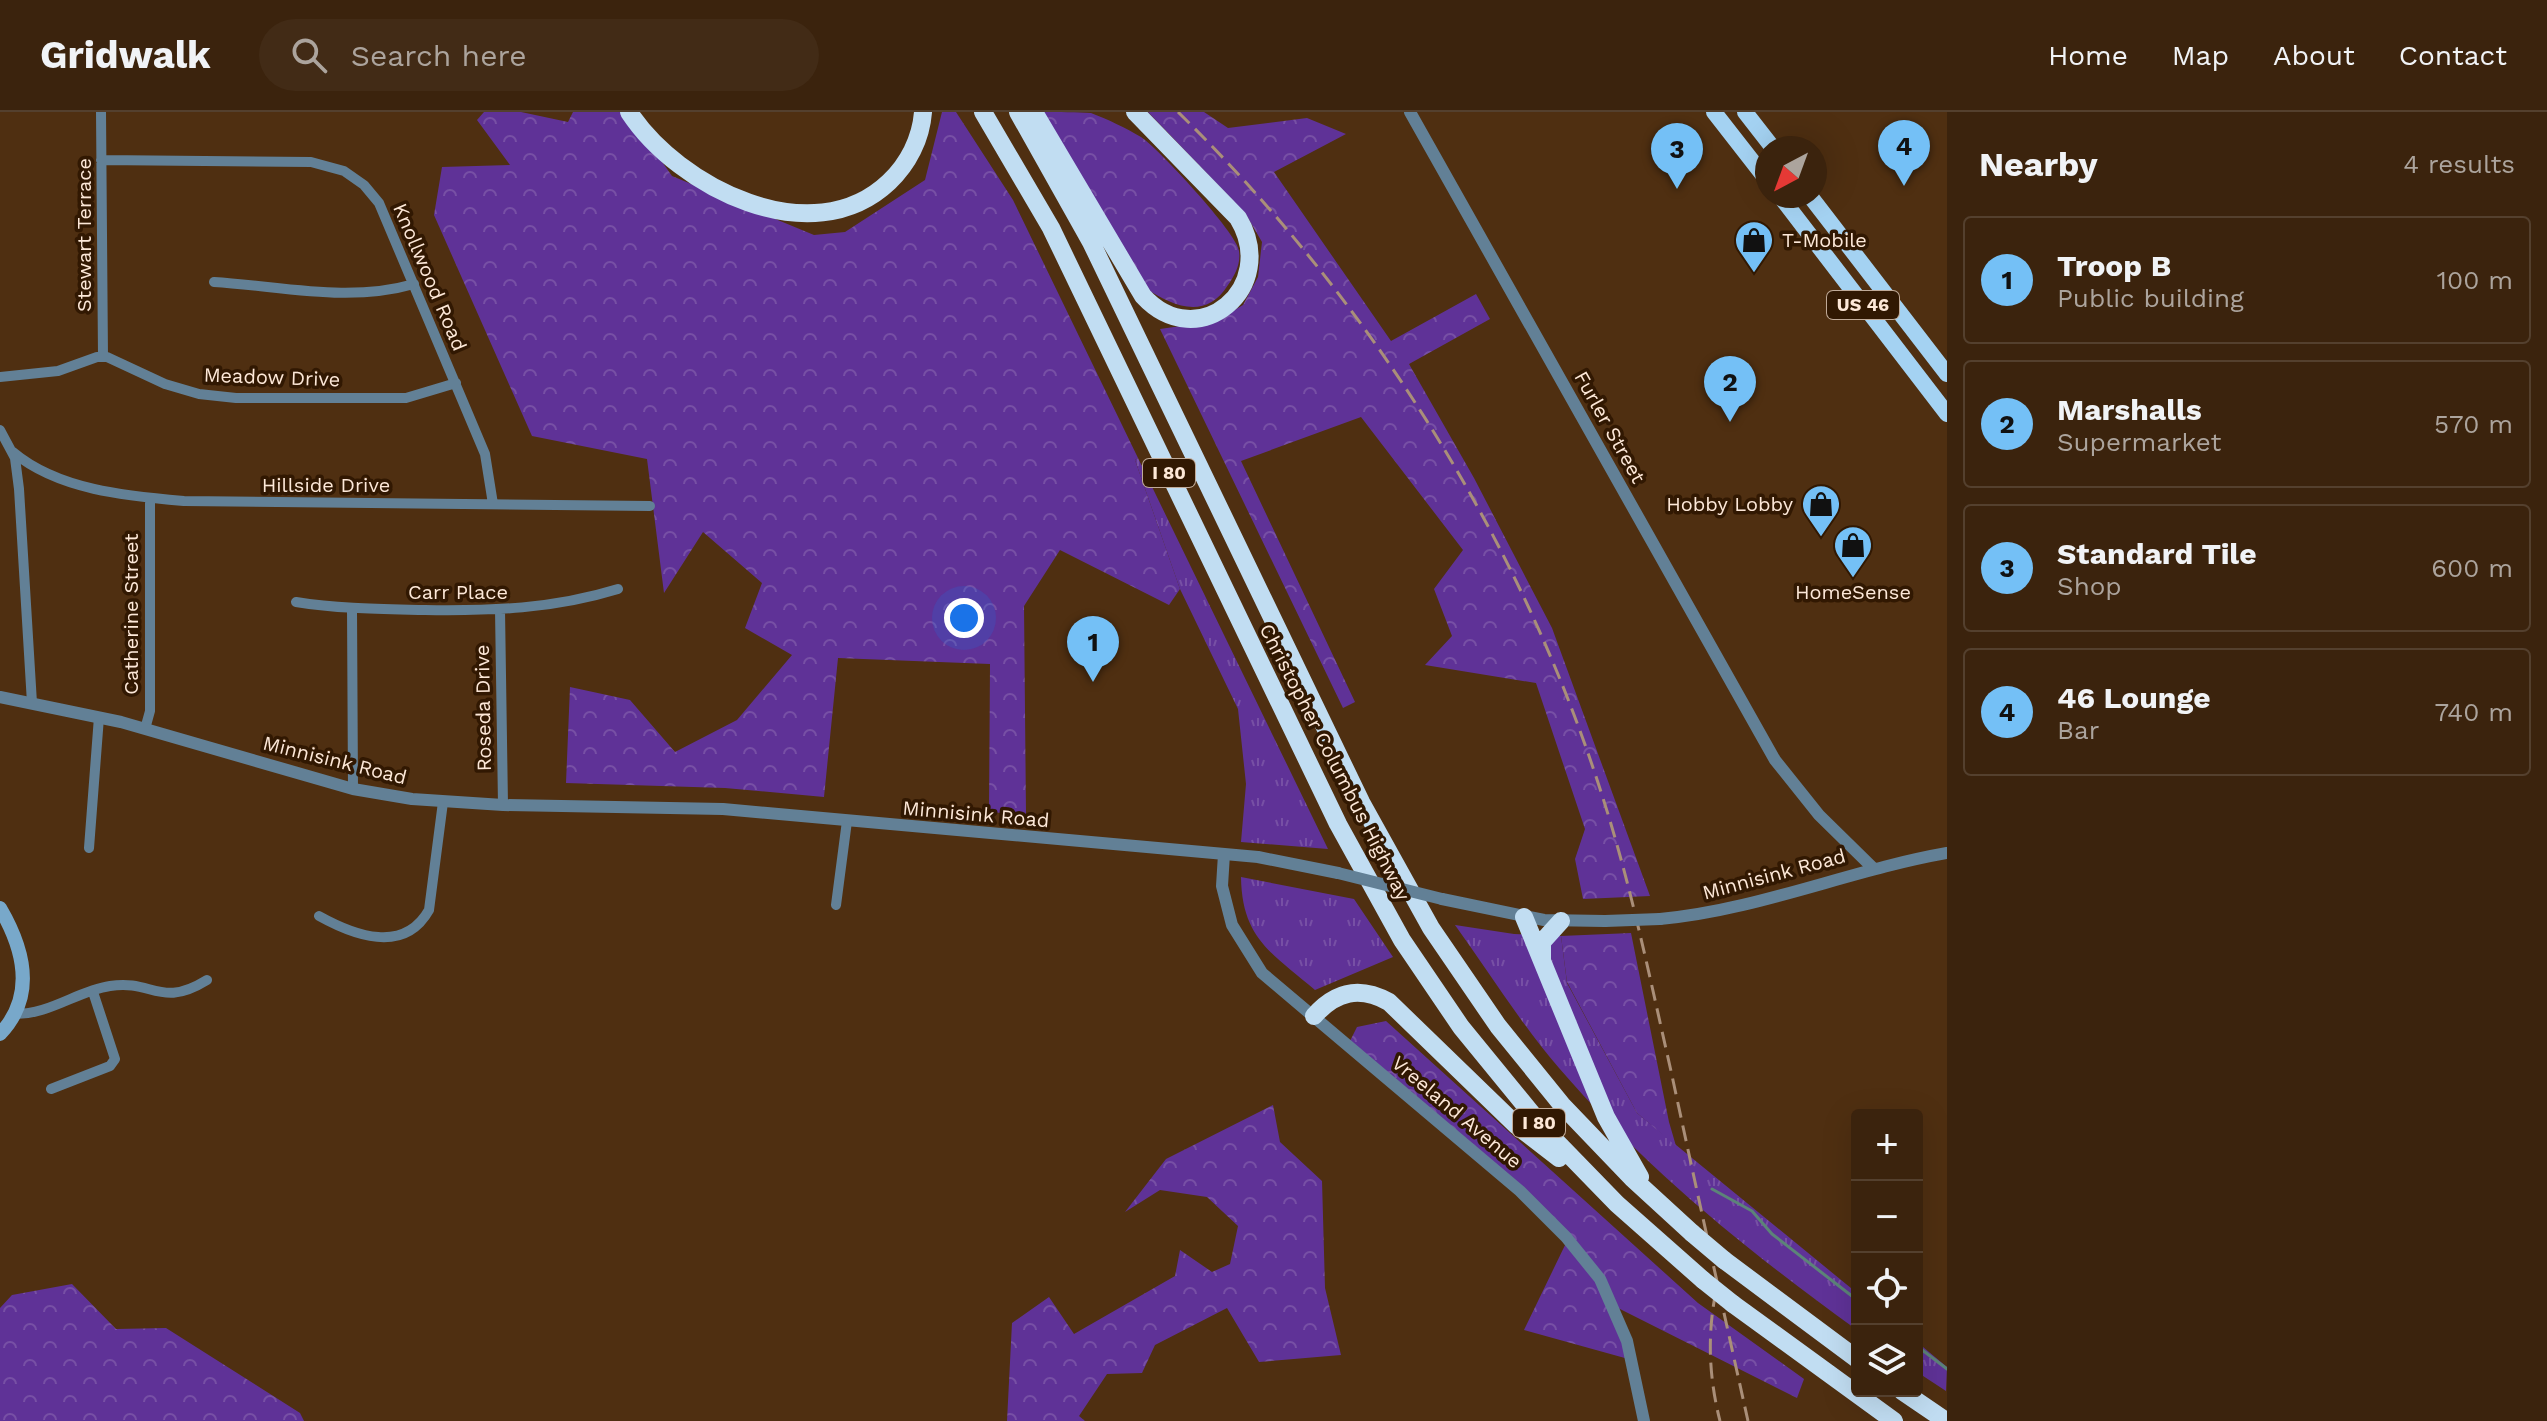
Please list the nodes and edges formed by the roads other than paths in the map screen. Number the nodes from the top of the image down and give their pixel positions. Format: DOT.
graph roads {
  1 [pos="101,112"];
  2 [pos="629,112"];
  3 [pos="923,112"];
  4 [pos="983,112"];
  5 [pos="1018,112"];
  6 [pos="1034,112"];
  7 [pos="1135,112"];
  8 [pos="1410,112"];
  9 [pos="1714,112"];
  10 [pos="1745,112"];
  11 [pos="1764,136"];
  12 [pos="101,160"];
  13 [pos="1755,165"];
  14 [pos="1789,208"];
  15 [pos="1819,208"];
  16 [pos="214,282"];
  17 [pos="414,284"];
  18 [pos="103,357"];
  19 [pos="1947,374"];
  20 [pos="0,377"];
  21 [pos="456,383"];
  22 [pos="1947,414"];
  23 [pos="0,430"];
  24 [pos="13,452"];
  25 [pos="150,498"];
  26 [pos="493,504"];
  27 [pos="650,506"];
  28 [pos="618,589"];
  29 [pos="296,602"];
  30 [pos="352,609"];
  31 [pos="500,610"];
  32 [pos="0,697"];
  33 [pos="32,703"];
  34 [pos="99,717"];
  35 [pos="145,729"];
  36 [pos="353,789"];
  37 [pos="443,802"];
  38 [pos="503,805"];
  39 [pos="847,821"];
  40 [pos="89,848"];
  41 [pos="1947,853"];
  42 [pos="1224,854"];
  43 [pos="1873,868"];
  44 [pos="836,905"];
  45 [pos="0,908"];
  46 [pos="319,916"];
  47 [pos="1524,917"];
  48 [pos="1561,921"];
  49 [pos="1544,965"];
  50 [pos="207,980"];
  51 [pos="93,992"];
  52 [pos="14,1014"];
  53 [pos="1314,1016"];
  54 [pos="0,1034"];
  55 [pos="51,1089"];
  56 [pos="1607,1195"];
  57 [pos="1650,1195"];
  58 [pos="1851,1355"];
  59 [pos="1911,1397"];
  60 [pos="1944,1420"];
  61 [pos="1644,1421"];
  62 [pos="1894,1421"];
  1 -- 12 [label="street, Stewart Terrace"];
  2 -- 3 [label="highway"];
  4 -- 56 [label="highway, Christopher Columbus Highway / I 80"];
  5 -- 57 [label="highway, Christopher Columbus Highway / I 80"];
  6 -- 7 [label="highway"];
  8 -- 43 [label="street, Furler Street"];
  9 -- 13 [label="highway"];
  10 -- 11 [label="highway"];
  12 -- 17 [label="street, Knollwood Road"];
  12 -- 18 [label="street, Stewart Terrace"];
  14 -- 22 [label="highway, US 46"];
  15 -- 19 [label="highway, US 46"];
  16 -- 17 [label="street"];
  17 -- 21 [label="street, Knollwood Road"];
  18 -- 20 [label="street"];
  18 -- 21 [label="street, Meadow Drive"];
  21 -- 26 [label="street, Knollwood Road"];
  23 -- 24 [label="street"];
  24 -- 25 [label="street, Hillside Drive"];
  24 -- 33 [label="street"];
  25 -- 26 [label="street, Hillside Drive"];
  25 -- 35 [label="street, Catherine Street"];
  26 -- 27 [label="street, Hillside Drive"];
  28 -- 31 [label="street, Carr Place"];
  29 -- 30 [label="street, Carr Place"];
  30 -- 31 [label="street, Carr Place"];
  30 -- 36 [label="street"];
  31 -- 38 [label="street, Roseda Drive"];
  32 -- 33 [label="street, Minnisink Road"];
  33 -- 34 [label="street, Minnisink Road"];
  34 -- 35 [label="street, Minnisink Road"];
  34 -- 40 [label="street"];
  35 -- 36 [label="street, Minnisink Road"];
  36 -- 37 [label="street, Minnisink Road"];
  37 -- 38 [label="street, Minnisink Road"];
  37 -- 46 [label="street"];
  38 -- 39 [label="street, Minnisink Road"];
  39 -- 42 [label="street, Minnisink Road"];
  39 -- 44 [label="street"];
  41 -- 43 [label="street, Minnisink Road"];
  42 -- 47 [label="street, Minnisink Road, bridge"];
  42 -- 53 [label="street, Vreeland Avenue"];
  43 -- 48 [label="street, Minnisink Road, bridge"];
  45 -- 52 [label="main road"];
  47 -- 48 [label="street, Minnisink Road"];
  47 -- 49 [label="highway"];
  48 -- 49 [label="highway"];
  49 -- 57 [label="highway"];
  50 -- 51 [label="street"];
  51 -- 52 [label="street"];
  51 -- 55 [label="street"];
  52 -- 54 [label="main road"];
  53 -- 56 [label="highway"];
  53 -- 61 [label="street, Vreeland Avenue"];
  56 -- 62 [label="highway, Christopher Columbus Highway / I 80, bridge"];
  57 -- 58 [label="highway, Christopher Columbus Highway / I 80, bridge"];
  59 -- 60 [label="highway"];
}
